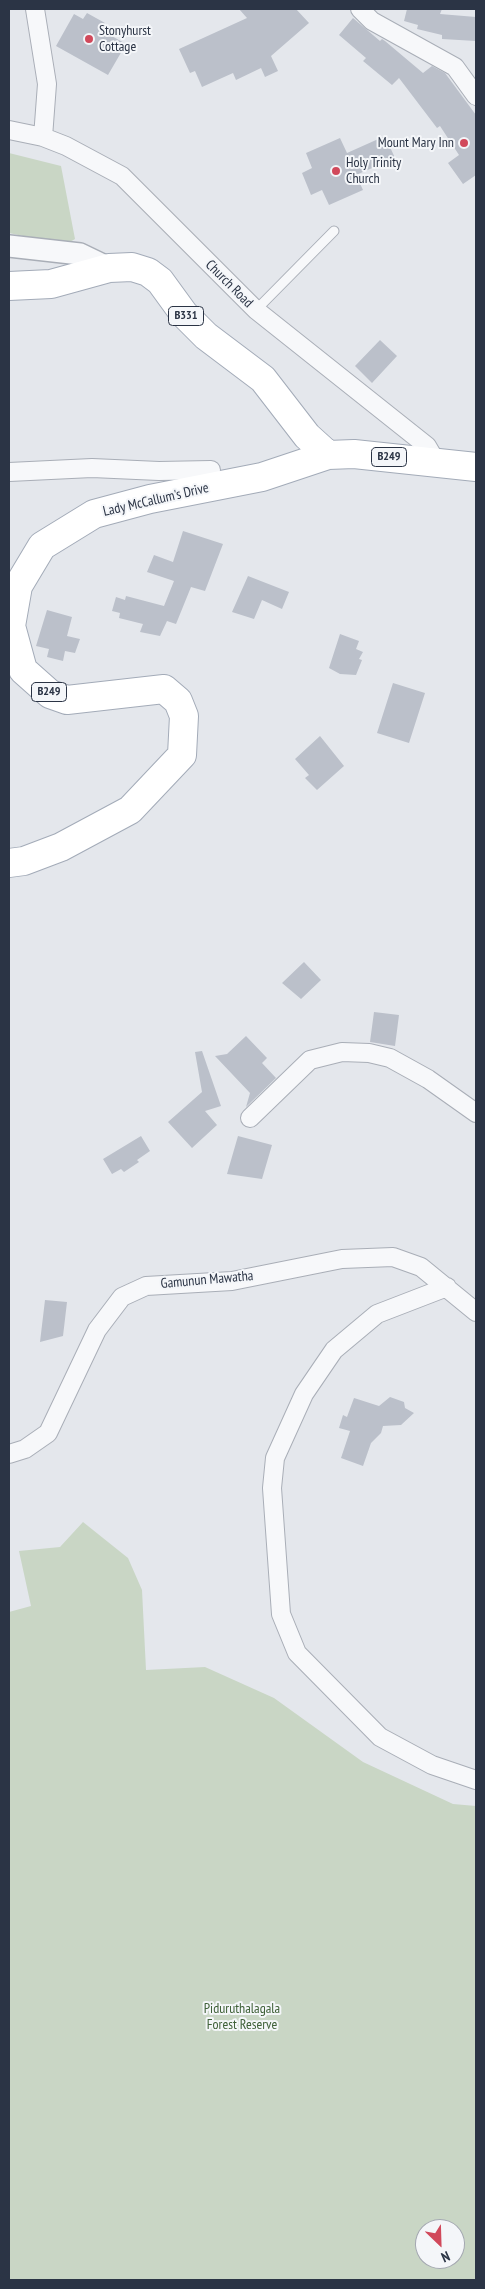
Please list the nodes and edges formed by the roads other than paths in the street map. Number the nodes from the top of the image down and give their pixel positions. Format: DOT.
graph roads {
  1 [pos="35,9"];
  2 [pos="360,9"];
  3 [pos="476,96"];
  4 [pos="9,130"];
  5 [pos="44,137"];
  6 [pos="334,231"];
  7 [pos="9,246"];
  8 [pos="109,268"];
  9 [pos="9,286"];
  10 [pos="256,310"];
  11 [pos="299,425"];
  12 [pos="328,455"];
  13 [pos="443,463"];
  14 [pos="293,467"];
  15 [pos="476,467"];
  16 [pos="211,470"];
  17 [pos="9,472"];
  18 [pos="476,479"];
  19 [pos="9,863"];
  20 [pos="476,1113"];
  21 [pos="250,1118"];
  22 [pos="447,1287"];
  23 [pos="476,1312"];
  24 [pos="9,1454"];
  25 [pos="476,1780"];
  1 -- 5 [label="street"];
  2 -- 3 [label="street"];
  4 -- 5 [label="street, Church Road"];
  5 -- 10 [label="street, Church Road"];
  6 -- 10 [label="lane"];
  7 -- 8 [label="street"];
  8 -- 9 [label="main road, B331"];
  8 -- 11 [label="main road, B331"];
  10 -- 13 [label="street, Church Road"];
  11 -- 12 [label="main road, B331"];
  11 -- 14 [label="main road"];
  12 -- 13 [label="main road, Lady McCallum's Drive / B249"];
  12 -- 14 [label="main road, Lady McCallum's Drive / B249"];
  13 -- 15 [label="main road"];
  13 -- 18 [label="main road, Lady McCallum's Drive / B249"];
  14 -- 19 [label="main road, Lady McCallum's Drive / B249"];
  16 -- 17 [label="street"];
  20 -- 21 [label="street"];
  22 -- 23 [label="street, Gamunun Mawatha"];
  22 -- 24 [label="street, Gamunun Mawatha"];
  22 -- 25 [label="street"];
}
